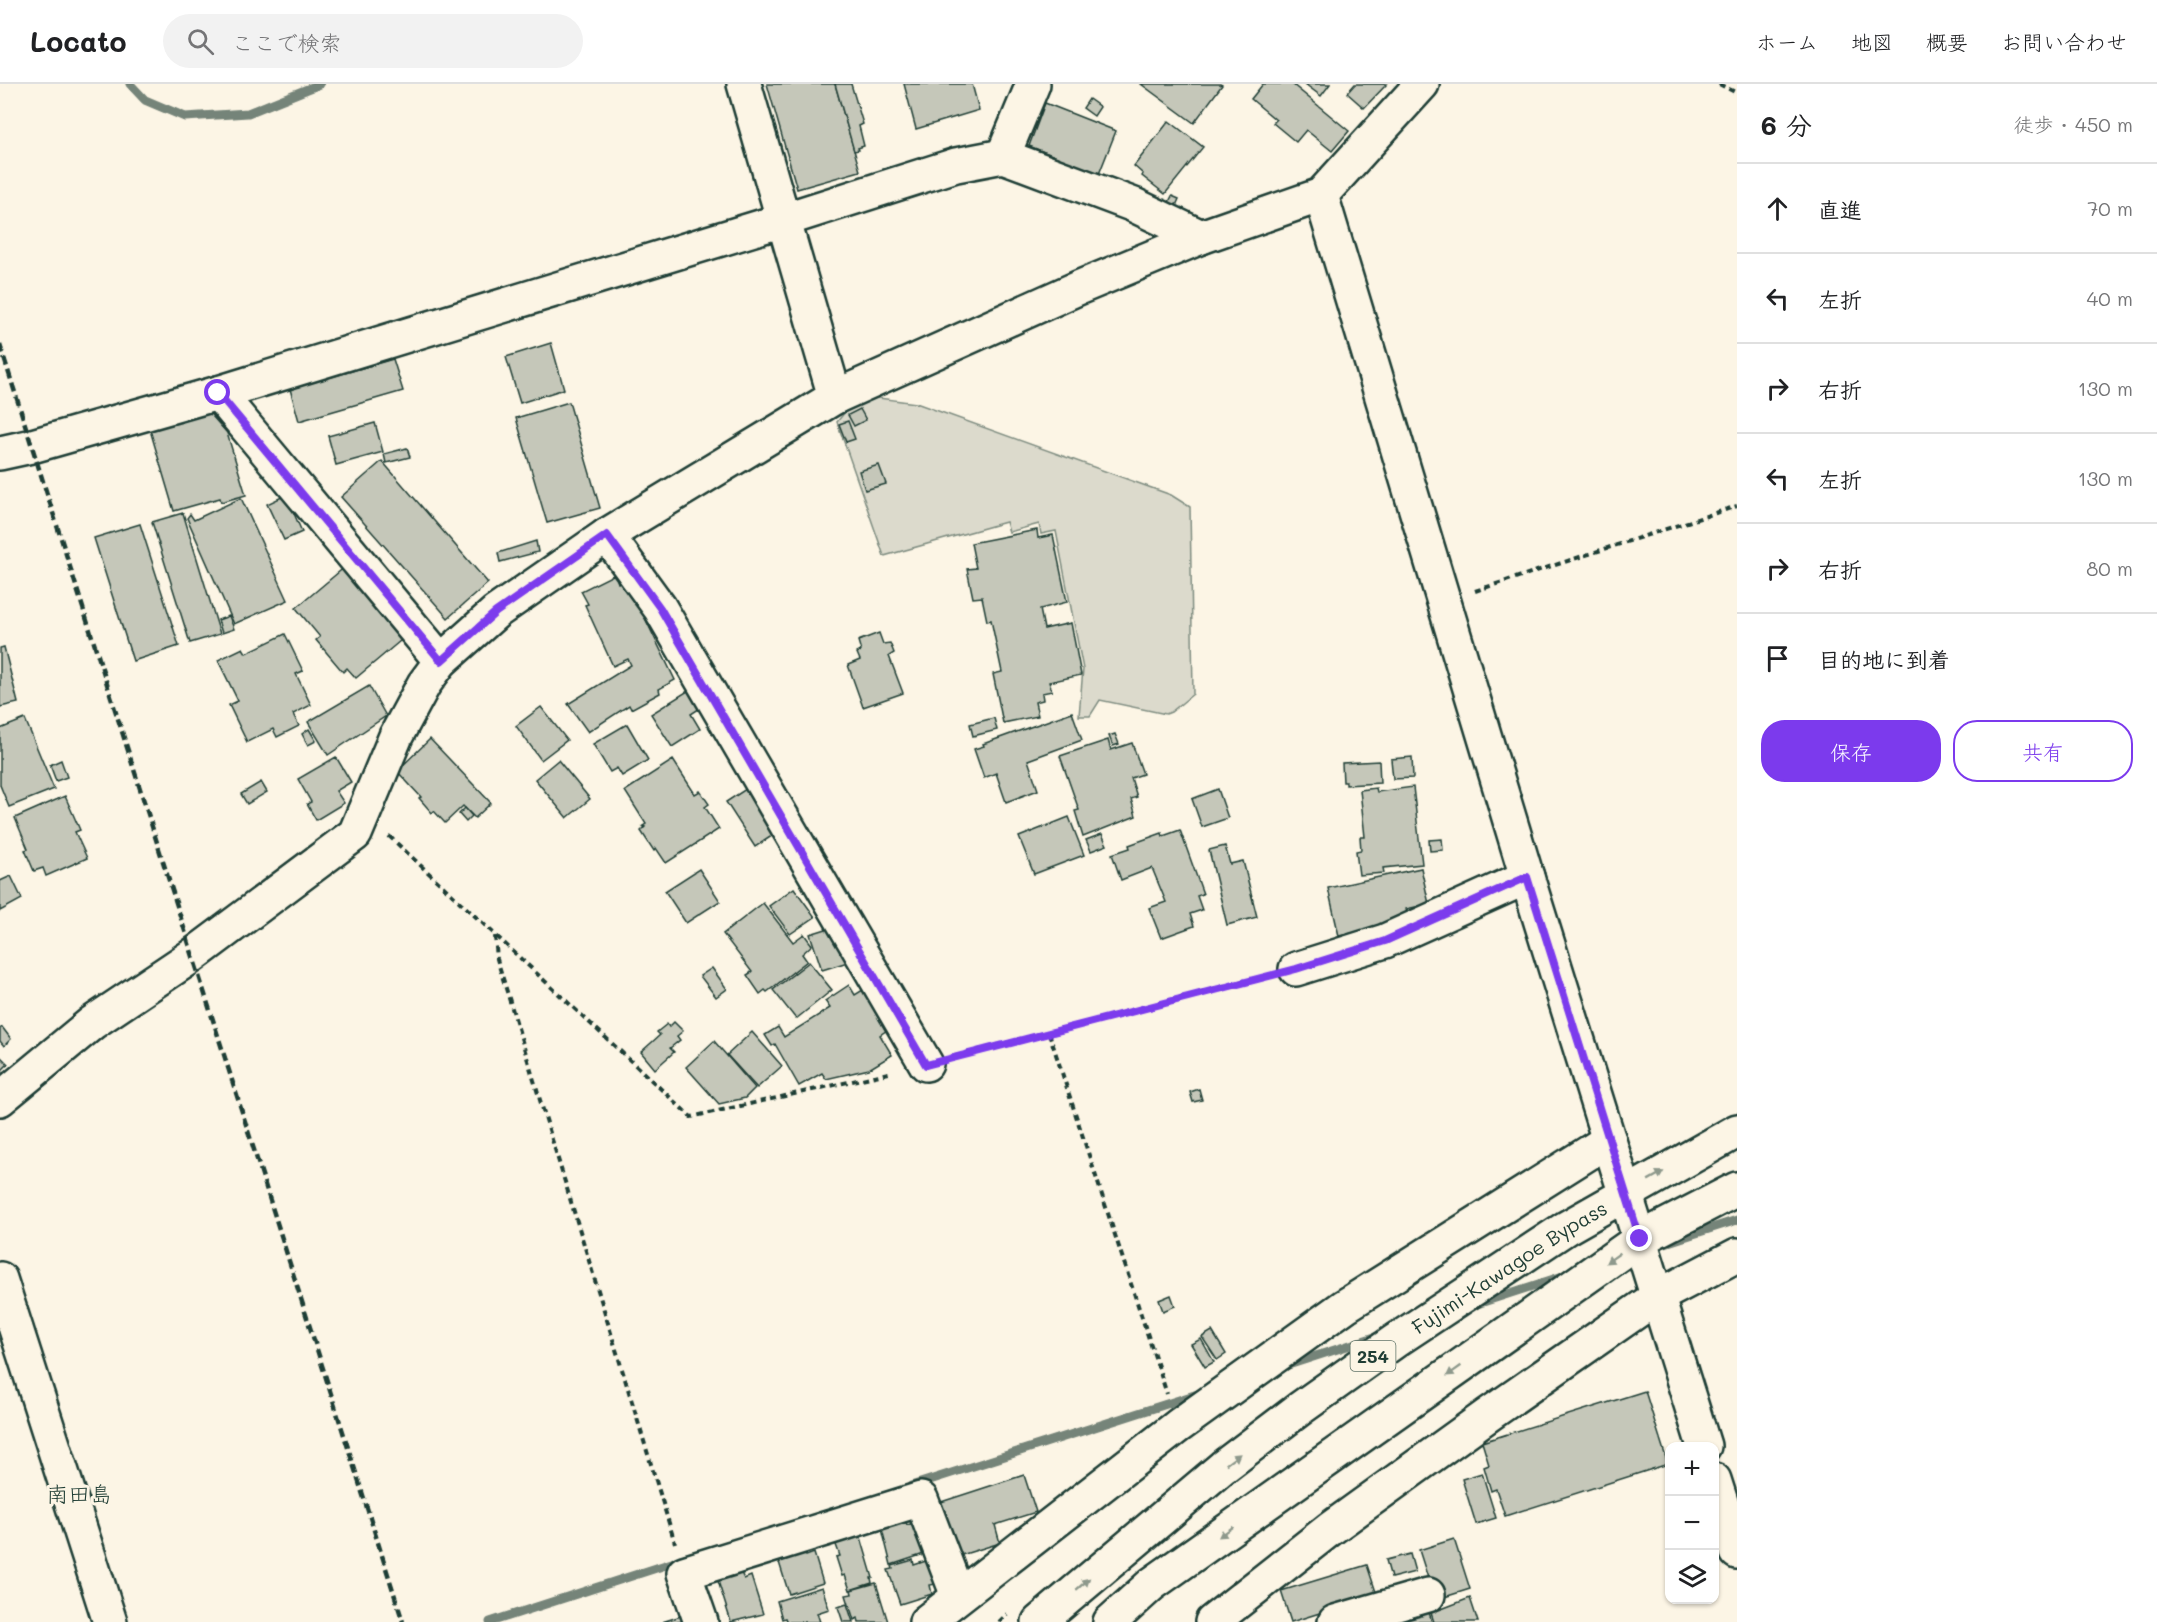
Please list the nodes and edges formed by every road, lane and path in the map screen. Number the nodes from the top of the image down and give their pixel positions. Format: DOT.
graph roads {
  1 [pos="744,84"];
  2 [pos="1033,84"];
  3 [pos="1422,84"];
  4 [pos="1719,84"];
  5 [pos="1737,93"];
  6 [pos="1003,156"];
  7 [pos="1321,195"];
  8 [pos="783,220"];
  9 [pos="1201,237"];
  10 [pos="218,393"];
  11 [pos="835,397"];
  12 [pos="0,453"];
  13 [pos="1737,506"];
  14 [pos="607,535"];
  15 [pos="1444,601"];
  16 [pos="441,661"];
  17 [pos="364,813"];
  18 [pos="1527,877"];
  19 [pos="495,935"];
  20 [pos="1296,969"];
  21 [pos="1048,1033"];
  22 [pos="926,1065"];
  23 [pos="0,1099"];
  24 [pos="1737,1131"];
  25 [pos="1609,1140"];
  26 [pos="1737,1189"];
  27 [pos="1626,1193"];
  28 [pos="1640,1239"];
  29 [pos="1737,1255"];
  30 [pos="0,1279"];
  31 [pos="1658,1297"];
  32 [pos="1178,1426"];
  33 [pos="1703,1442"];
  34 [pos="1719,1496"];
  35 [pos="1737,1552"];
  36 [pos="684,1573"];
  37 [pos="1428,1595"];
  38 [pos="958,1596"];
  39 [pos="1220,1619"];
  40 [pos="110,1622"];
  41 [pos="701,1622"];
  42 [pos="926,1622"];
  43 [pos="1039,1622"];
  44 [pos="1110,1622"];
  45 [pos="1335,1622"];
  1 -- 8 [label="main road"];
  2 -- 6 [label="main road"];
  3 -- 7 [label="main road"];
  4 -- 5 [label="path"];
  6 -- 8 [label="main road"];
  6 -- 9 [label="main road"];
  7 -- 9 [label="main road"];
  7 -- 15 [label="main road"];
  8 -- 10 [label="main road"];
  8 -- 11 [label="main road"];
  9 -- 11 [label="main road"];
  10 -- 12 [label="main road"];
  10 -- 16 [label="main road"];
  11 -- 14 [label="main road"];
  13 -- 15 [label="path"];
  14 -- 16 [label="main road"];
  14 -- 22 [label="main road"];
  15 -- 18 [label="main road"];
  16 -- 17 [label="main road"];
  17 -- 19 [label="path"];
  17 -- 23 [label="main road"];
  18 -- 20 [label="main road"];
  18 -- 25 [label="main road"];
  19 -- 22 [label="path"];
  19 -- 36 [label="path"];
  20 -- 21 [label="path"];
  21 -- 22 [label="path"];
  21 -- 32 [label="path"];
  27 -- 24 [label="main road, Fujimi-Kawagoe Bypass / 254, one-way"];
  25 -- 27 [label="main road"];
  25 -- 32 [label="main road"];
  26 -- 28 [label="main road"];
  27 -- 28 [label="main road"];
  43 -- 27 [label="main road, Fujimi-Kawagoe Bypass / 254, one-way"];
  28 -- 31 [label="main road"];
  28 -- 44 [label="main road, one-way"];
  29 -- 31 [label="main road"];
  30 -- 40 [label="main road"];
  31 -- 33 [label="main road"];
  31 -- 39 [label="main road"];
  32 -- 38 [label="main road"];
  34 -- 35 [label="main road"];
  36 -- 38 [label="main road"];
  36 -- 41 [label="main road"];
  37 -- 45 [label="main road"];
  38 -- 42 [label="main road"];
}
